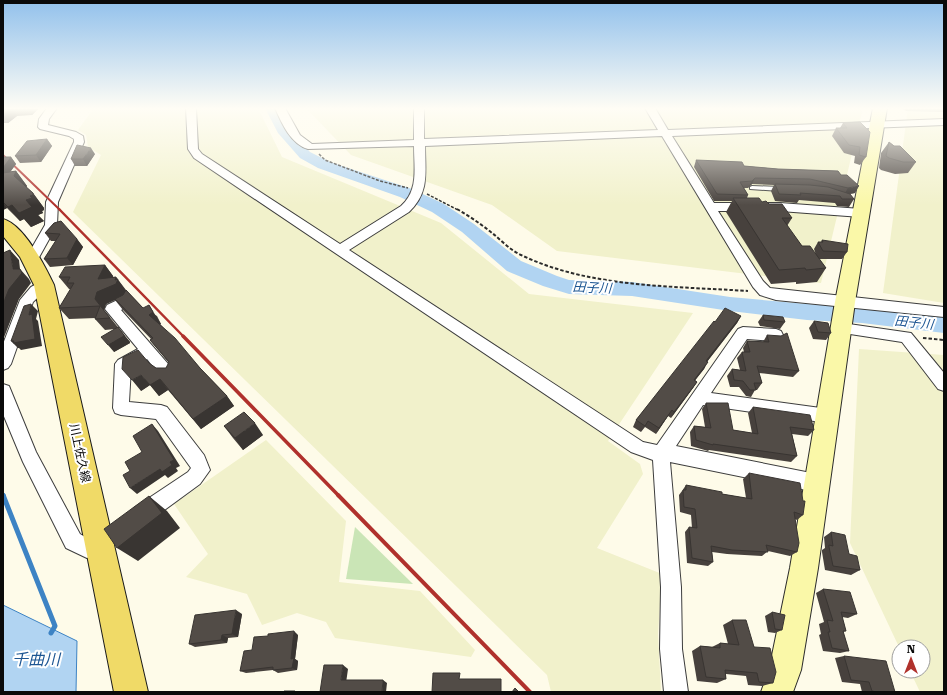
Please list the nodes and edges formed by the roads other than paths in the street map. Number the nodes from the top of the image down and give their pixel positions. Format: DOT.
graph roads {
  1 [pos="80,140"];
  2 [pos="193,140"];
  3 [pos="300,140"];
  4 [pos="483,140"];
  5 [pos="670,140"];
  6 [pos="873,140"];
  7 [pos="420,143"];
  8 [pos="752,188"];
  9 [pos="788,189"];
  10 [pos="860,206"];
  11 [pos="711,207"];
  12 [pos="3,225"];
  13 [pos="340,250"];
  14 [pos="32,258"];
  15 [pos="44,286"];
  16 [pos="126,301"];
  17 [pos="944,312"];
  18 [pos="843,315"];
  19 [pos="776,335"];
  20 [pos="148,350"];
  21 [pos="3,364"];
  22 [pos="168,373"];
  23 [pos="944,384"];
  24 [pos="3,391"];
  25 [pos="699,398"];
  26 [pos="828,416"];
  27 [pos="661,454"];
  28 [pos="816,482"];
  29 [pos="114,534"];
  30 [pos="131,692"];
  31 [pos="676,692"];
  32 [pos="777,692"];
  1 -- 14 [label="street"];
  2 -- 13 [label="street"];
  3 -- 7 [label="street"];
  4 -- 7 [label="street"];
  5 -- 11 [label="street"];
  6 -- 10 [label="street"];
  7 -- 13 [label="street"];
  8 -- 9 [label="lane"];
  10 -- 11 [label="street"];
  10 -- 18 [label="street"];
  11 -- 18 [label="street"];
  12 -- 14 [label="main road, 川上佐久線"];
  13 -- 27 [label="street"];
  14 -- 15 [label="main road, 川上佐久線"];
  15 -- 21 [label="street"];
  15 -- 29 [label="main road, 川上佐久線"];
  16 -- 20 [label="street"];
  17 -- 18 [label="street"];
  18 -- 23 [label="street"];
  18 -- 26 [label="street"];
  19 -- 25 [label="street"];
  20 -- 22 [label="street"];
  20 -- 29 [label="street"];
  24 -- 29 [label="street"];
  25 -- 26 [label="street"];
  25 -- 27 [label="street"];
  26 -- 28 [label="street"];
  27 -- 28 [label="street"];
  27 -- 31 [label="street"];
  28 -- 32 [label="street"];
  29 -- 30 [label="main road, 川上佐久線"];
}
